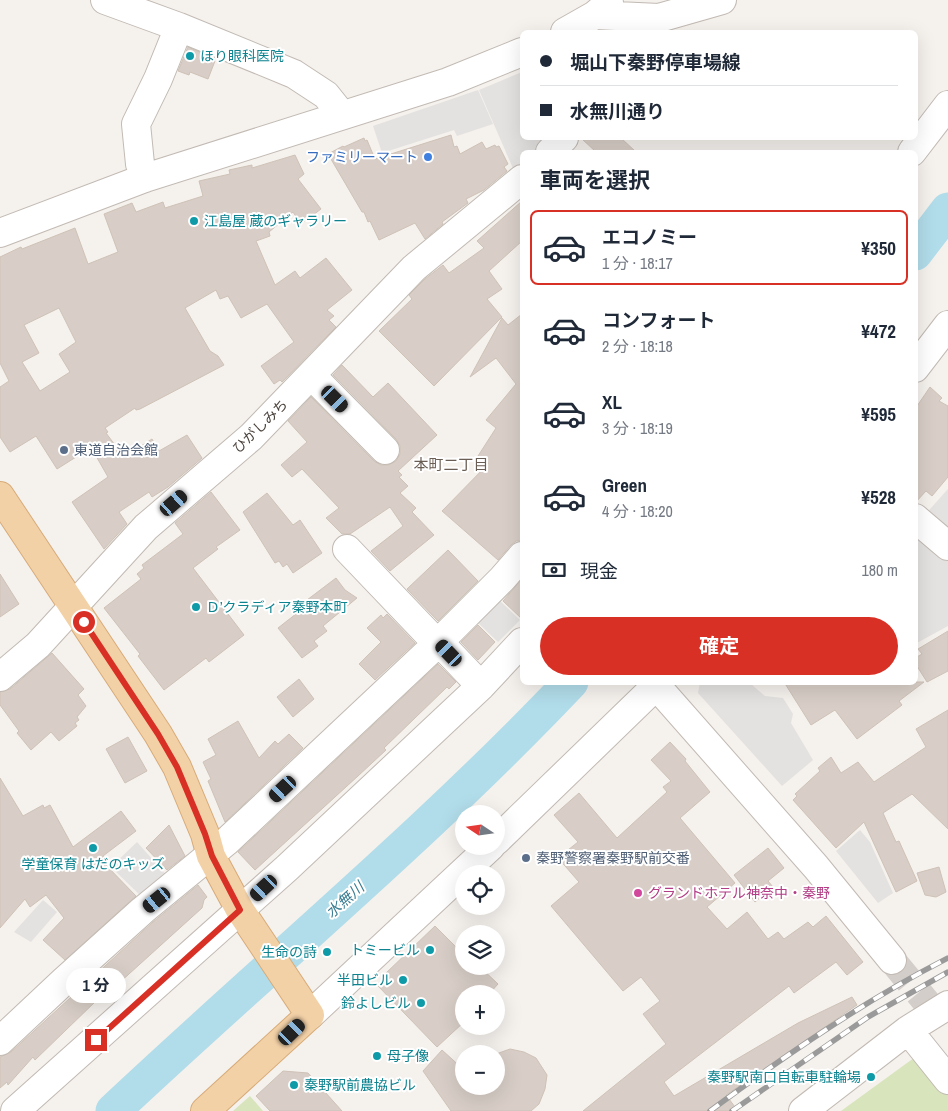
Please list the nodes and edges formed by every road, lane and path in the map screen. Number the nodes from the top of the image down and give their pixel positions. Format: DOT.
graph roads {
  1 [pos="105,0"];
  2 [pos="722,0"];
  3 [pos="132,4"];
  4 [pos="584,22"];
  5 [pos="179,27"];
  6 [pos="520,53"];
  7 [pos="948,105"];
  8 [pos="342,115"];
  9 [pos="562,140"];
  10 [pos="552,150"];
  11 [pos="914,150"];
  12 [pos="145,178"];
  13 [pos="520,181"];
  14 [pos="0,233"];
  15 [pos="948,325"];
  16 [pos="918,364"];
  17 [pos="312,376"];
  18 [pos="379,436"];
  19 [pos="0,496"];
  20 [pos="918,521"];
  21 [pos="948,546"];
  22 [pos="347,549"];
  23 [pos="520,558"];
  24 [pos="74,606"];
  25 [pos="439,642"];
  26 [pos="520,644"];
  27 [pos="0,676"];
  28 [pos="656,685"];
  29 [pos="658,685"];
  30 [pos="481,686"];
  31 [pos="505,832"];
  32 [pos="481,855"];
  33 [pos="212,856"];
  34 [pos="244,916"];
  35 [pos="892,960"];
  36 [pos="306,1008"];
  37 [pos="946,1018"];
  38 [pos="908,1030"];
  39 [pos="0,1041"];
  40 [pos="948,1080"];
  41 [pos="806,1110"];
  42 [pos="15,1111"];
  43 [pos="205,1111"];
  1 -- 3 [label="street"];
  2 -- 4 [label="street"];
  3 -- 5 [label="street"];
  5 -- 8 [label="street"];
  5 -- 12 [label="street"];
  6 -- 8 [label="street"];
  7 -- 11 [label="street"];
  8 -- 12 [label="street"];
  9 -- 10 [label="street"];
  12 -- 14 [label="street"];
  13 -- 17 [label="street, ひがしみち"];
  15 -- 16 [label="street"];
  17 -- 18 [label="street"];
  17 -- 24 [label="street, ひがしみち"];
  19 -- 24 [label="main road"];
  20 -- 21 [label="street"];
  22 -- 25 [label="street"];
  23 -- 25 [label="street"];
  24 -- 27 [label="street, ひがしみち"];
  24 -- 33 [label="main road"];
  25 -- 30 [label="street"];
  25 -- 33 [label="street"];
  26 -- 30 [label="street"];
  28 -- 31 [label="street"];
  29 -- 35 [label="street"];
  30 -- 34 [label="street"];
  32 -- 36 [label="street"];
  33 -- 34 [label="main road"];
  33 -- 39 [label="street"];
  34 -- 36 [label="main road"];
  34 -- 42 [label="street"];
  36 -- 43 [label="main road"];
  37 -- 38 [label="street"];
  38 -- 40 [label="street"];
  38 -- 41 [label="street"];
}
